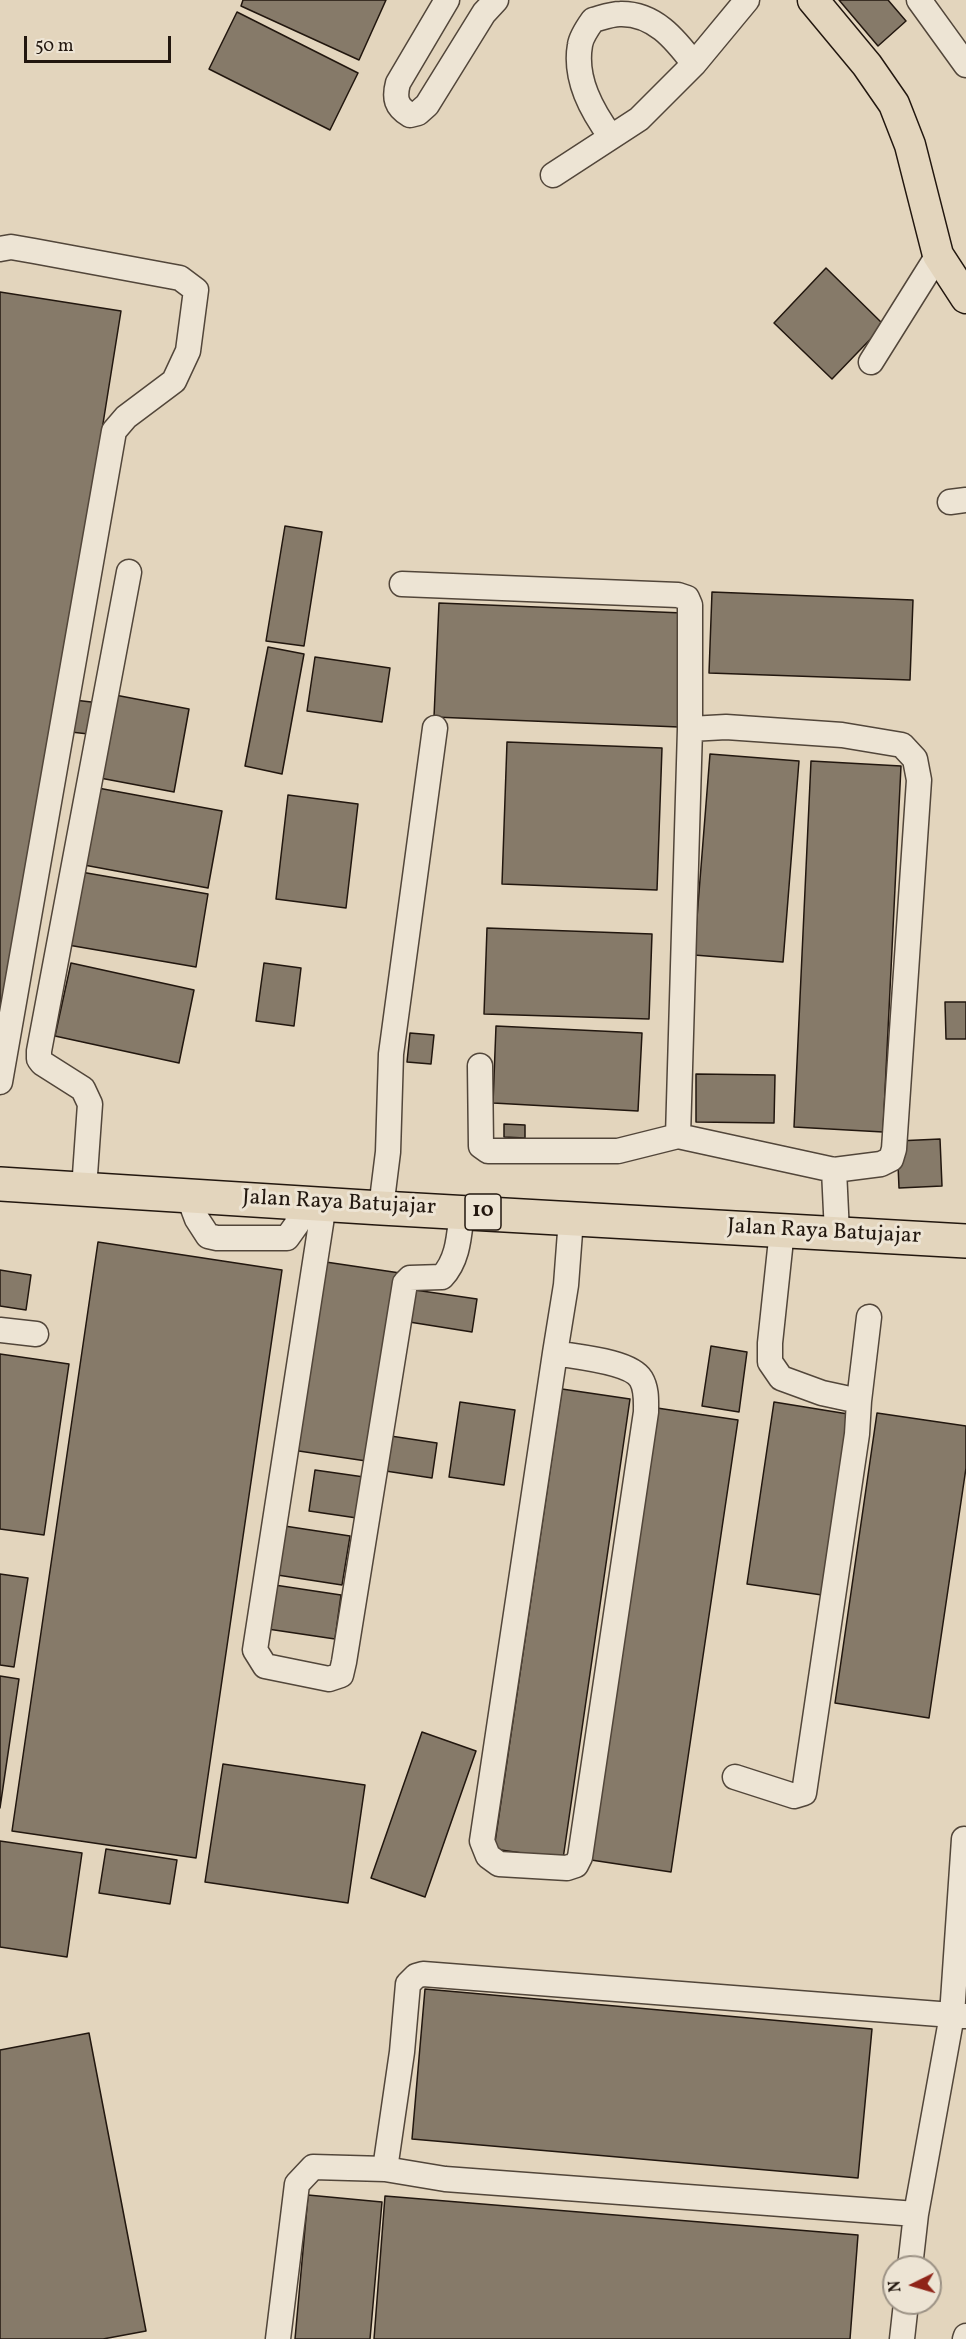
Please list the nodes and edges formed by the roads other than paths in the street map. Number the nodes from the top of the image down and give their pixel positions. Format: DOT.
graph roads {
  1 [pos="496,0"];
  2 [pos="747,0"];
  3 [pos="813,0"];
  4 [pos="919,0"];
  5 [pos="444,1"];
  6 [pos="694,64"];
  7 [pos="966,65"];
  8 [pos="611,137"];
  9 [pos="553,175"];
  10 [pos="0,249"];
  11 [pos="938,255"];
  12 [pos="964,289"];
  13 [pos="871,362"];
  14 [pos="129,572"];
  15 [pos="402,584"];
  16 [pos="435,728"];
  17 [pos="690,729"];
  18 [pos="480,1066"];
  19 [pos="0,1082"];
  20 [pos="678,1136"];
  21 [pos="834,1170"];
  22 [pos="0,1184"];
  23 [pos="84,1189"];
  24 [pos="312,1203"];
  25 [pos="381,1208"];
  26 [pos="462,1211"];
  27 [pos="570,1219"];
  28 [pos="782,1230"];
  29 [pos="837,1233"];
  30 [pos="966,1241"];
  31 [pos="869,1317"];
  32 [pos="0,1330"];
  33 [pos="36,1334"];
  34 [pos="555,1353"];
  35 [pos="859,1401"];
  36 [pos="735,1777"];
  37 [pos="964,1839"];
  38 [pos="959,2015"];
  39 [pos="385,2169"];
  40 [pos="916,2214"];
  41 [pos="911,2255"];
  42 [pos="905,2315"];
  43 [pos="278,2339"];
  44 [pos="902,2339"];
  1 -- 5 [label="lane"];
  2 -- 6 [label="lane"];
  3 -- 11 [label="main road"];
  4 -- 7 [label="lane"];
  6 -- 8 [label="lane"];
  6 -- 8 [label="lane"];
  8 -- 9 [label="lane"];
  10 -- 19 [label="lane"];
  11 -- 12 [label="main road"];
  11 -- 13 [label="lane"];
  14 -- 23 [label="lane"];
  15 -- 17 [label="lane"];
  16 -- 25 [label="lane"];
  17 -- 20 [label="lane"];
  17 -- 21 [label="lane"];
  18 -- 20 [label="lane"];
  20 -- 21 [label="lane"];
  21 -- 29 [label="lane"];
  22 -- 23 [label="highway, Jalan Raya Batujajar / 10"];
  23 -- 24 [label="highway, Jalan Raya Batujajar / 10"];
  24 -- 25 [label="highway, Jalan Raya Batujajar / 10"];
  24 -- 26 [label="lane"];
  25 -- 26 [label="highway, Jalan Raya Batujajar / 10"];
  26 -- 27 [label="highway, Jalan Raya Batujajar / 10"];
  27 -- 28 [label="highway, Jalan Raya Batujajar / 10"];
  27 -- 34 [label="lane"];
  28 -- 29 [label="highway, Jalan Raya Batujajar / 10"];
  28 -- 35 [label="lane"];
  29 -- 30 [label="highway, Jalan Raya Batujajar / 10"];
  31 -- 35 [label="lane"];
  32 -- 33 [label="lane"];
  34 -- 34 [label="lane"];
  35 -- 36 [label="lane"];
  37 -- 38 [label="lane"];
  38 -- 39 [label="lane"];
  38 -- 40 [label="lane"];
  39 -- 40 [label="lane"];
  39 -- 43 [label="lane"];
  40 -- 41 [label="lane"];
  42 -- 44 [label="lane"];
}
